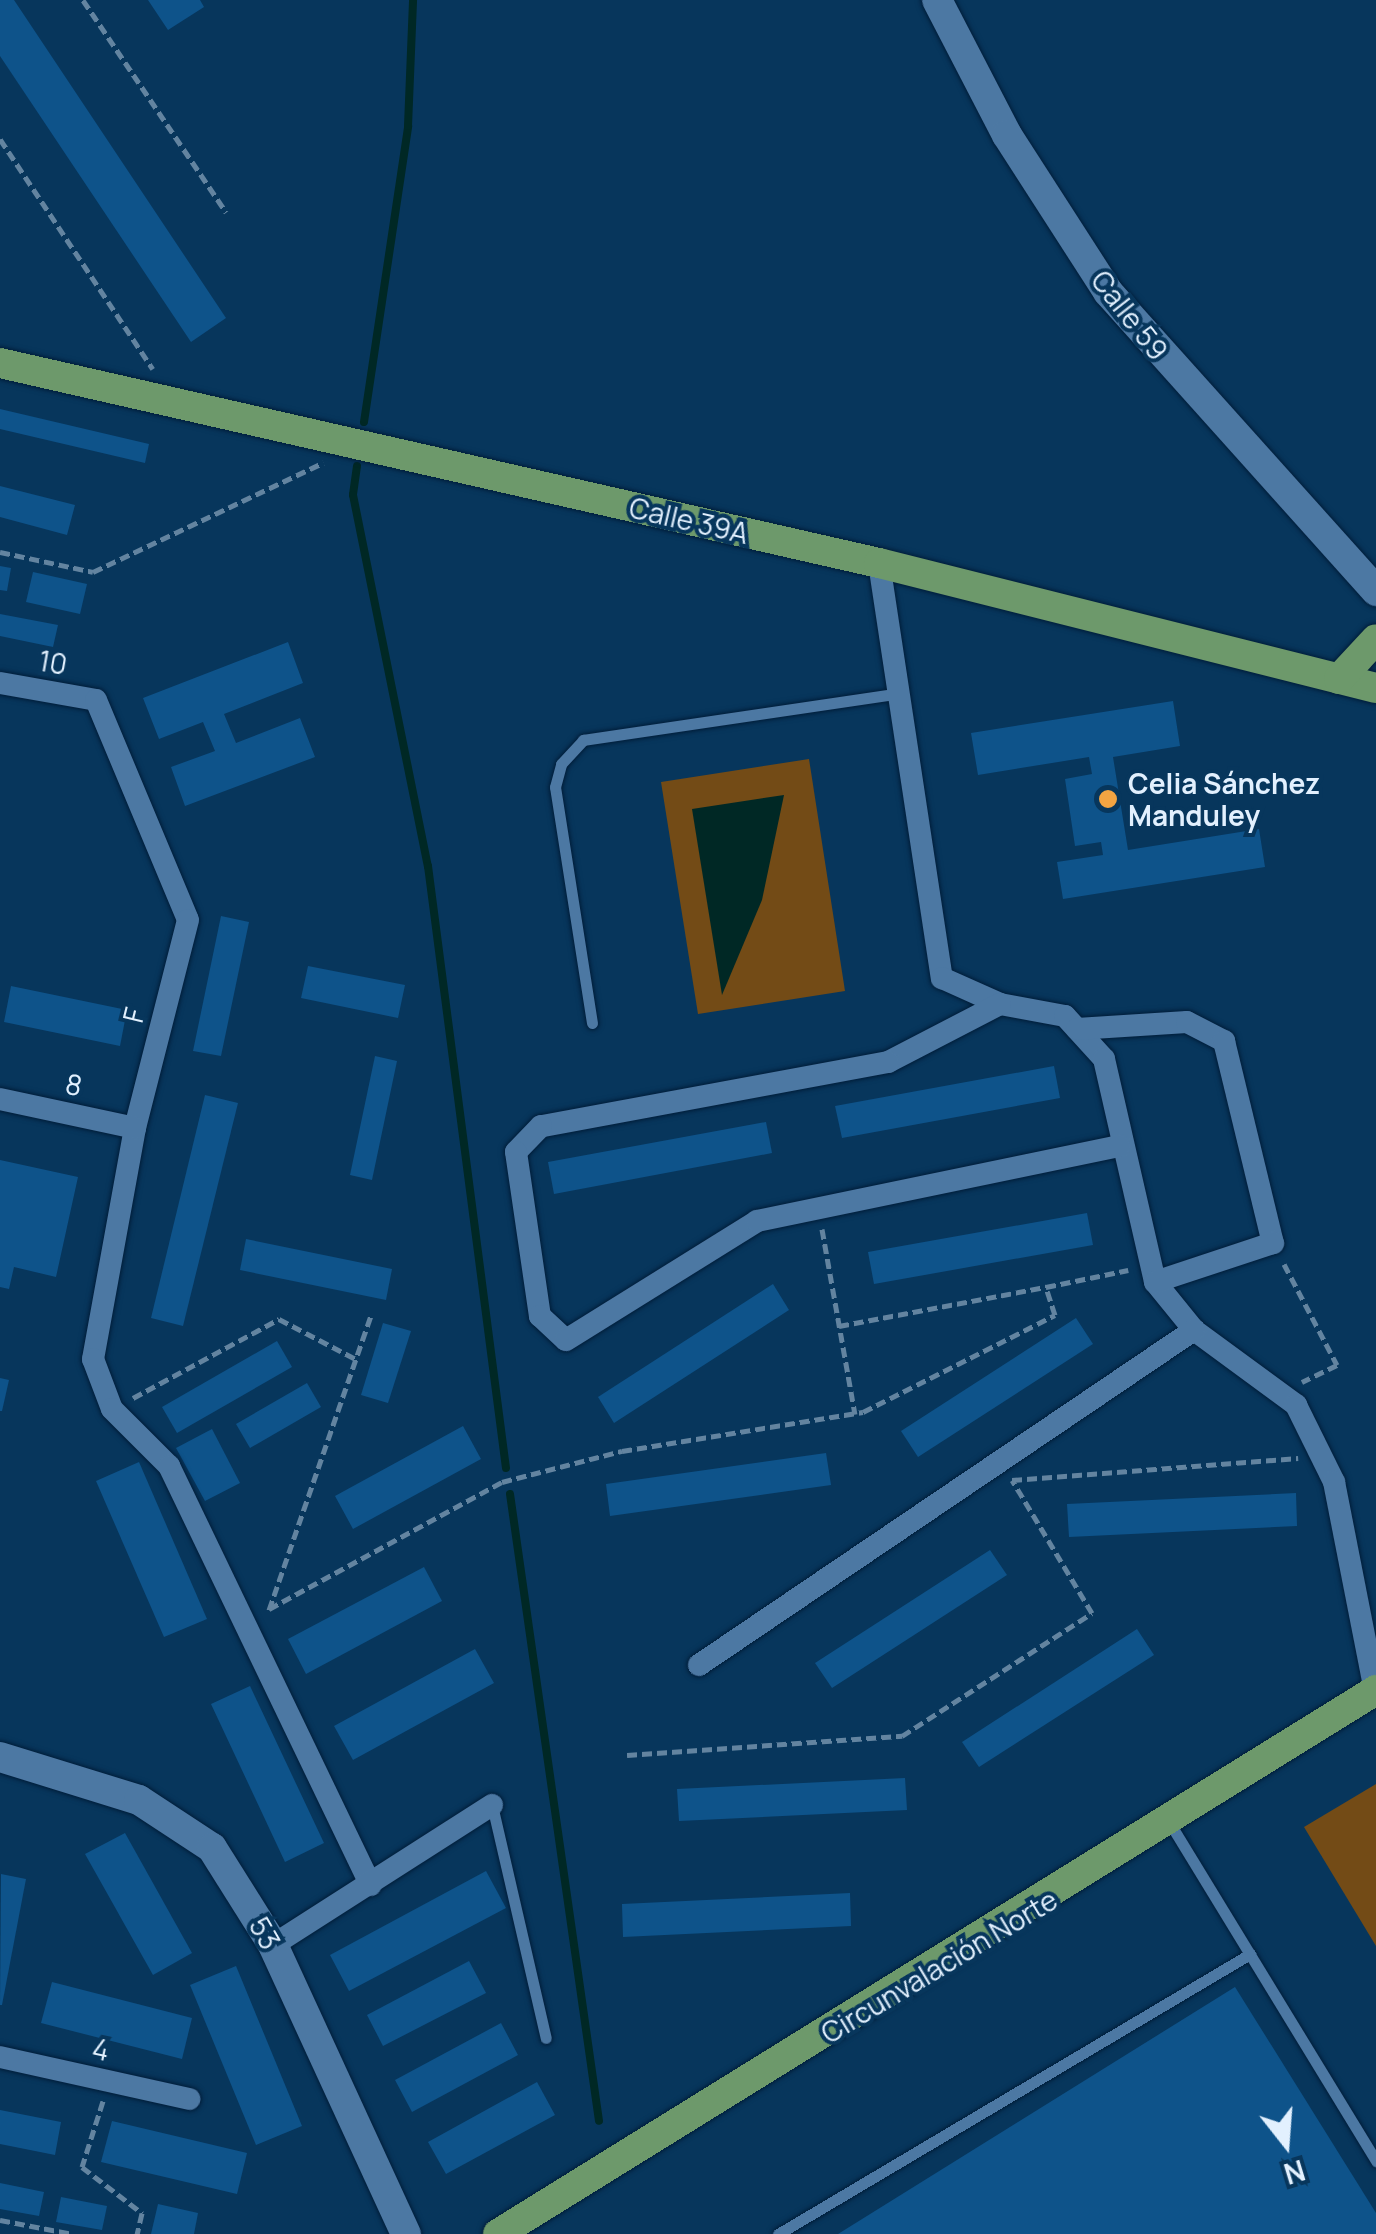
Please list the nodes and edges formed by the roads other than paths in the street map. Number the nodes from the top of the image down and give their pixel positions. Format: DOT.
graph roads {
  1 [pos="936,0"];
  2 [pos="0,363"];
  3 [pos="880,564"];
  4 [pos="1376,591"];
  5 [pos="1376,639"];
  6 [pos="1340,679"];
  7 [pos="0,683"];
  8 [pos="1376,688"];
  9 [pos="901,693"];
  10 [pos="96,700"];
  11 [pos="1000,1004"];
  12 [pos="592,1023"];
  13 [pos="1077,1029"];
  14 [pos="0,1098"];
  15 [pos="135,1128"];
  16 [pos="1119,1146"];
  17 [pos="1154,1273"];
  18 [pos="1194,1330"];
  19 [pos="698,1665"];
  20 [pos="1375,1691"];
  21 [pos="0,1757"];
  22 [pos="492,1806"];
  23 [pos="1171,1824"];
  24 [pos="371,1885"];
  25 [pos="273,1944"];
  26 [pos="1250,1954"];
  27 [pos="546,2038"];
  28 [pos="0,2057"];
  29 [pos="188,2099"];
  30 [pos="1376,2161"];
  31 [pos="406,2234"];
  32 [pos="498,2234"];
  33 [pos="778,2234"];
  1 -- 4 [label="street, Calle 59"];
  2 -- 3 [label="main road, Calle 39A"];
  3 -- 6 [label="main road, Calle 39A"];
  3 -- 9 [label="street"];
  5 -- 6 [label="main road"];
  6 -- 8 [label="main road, Calle 39A"];
  7 -- 10 [label="street, 10"];
  9 -- 11 [label="street"];
  9 -- 12 [label="lane"];
  10 -- 15 [label="street, F"];
  11 -- 13 [label="street"];
  11 -- 16 [label="street"];
  13 -- 16 [label="street"];
  13 -- 17 [label="street"];
  14 -- 15 [label="street, 8"];
  15 -- 24 [label="street, F"];
  16 -- 17 [label="street"];
  17 -- 18 [label="street"];
  18 -- 19 [label="street"];
  18 -- 20 [label="street"];
  20 -- 23 [label="main road, Circunvalación Norte"];
  21 -- 25 [label="street, 53"];
  22 -- 24 [label="street"];
  22 -- 27 [label="lane"];
  23 -- 26 [label="lane"];
  23 -- 32 [label="main road, Circunvalación Norte"];
  24 -- 25 [label="street"];
  25 -- 31 [label="street, 53"];
  26 -- 30 [label="lane"];
  26 -- 33 [label="lane"];
  28 -- 29 [label="street, 4"];
}
